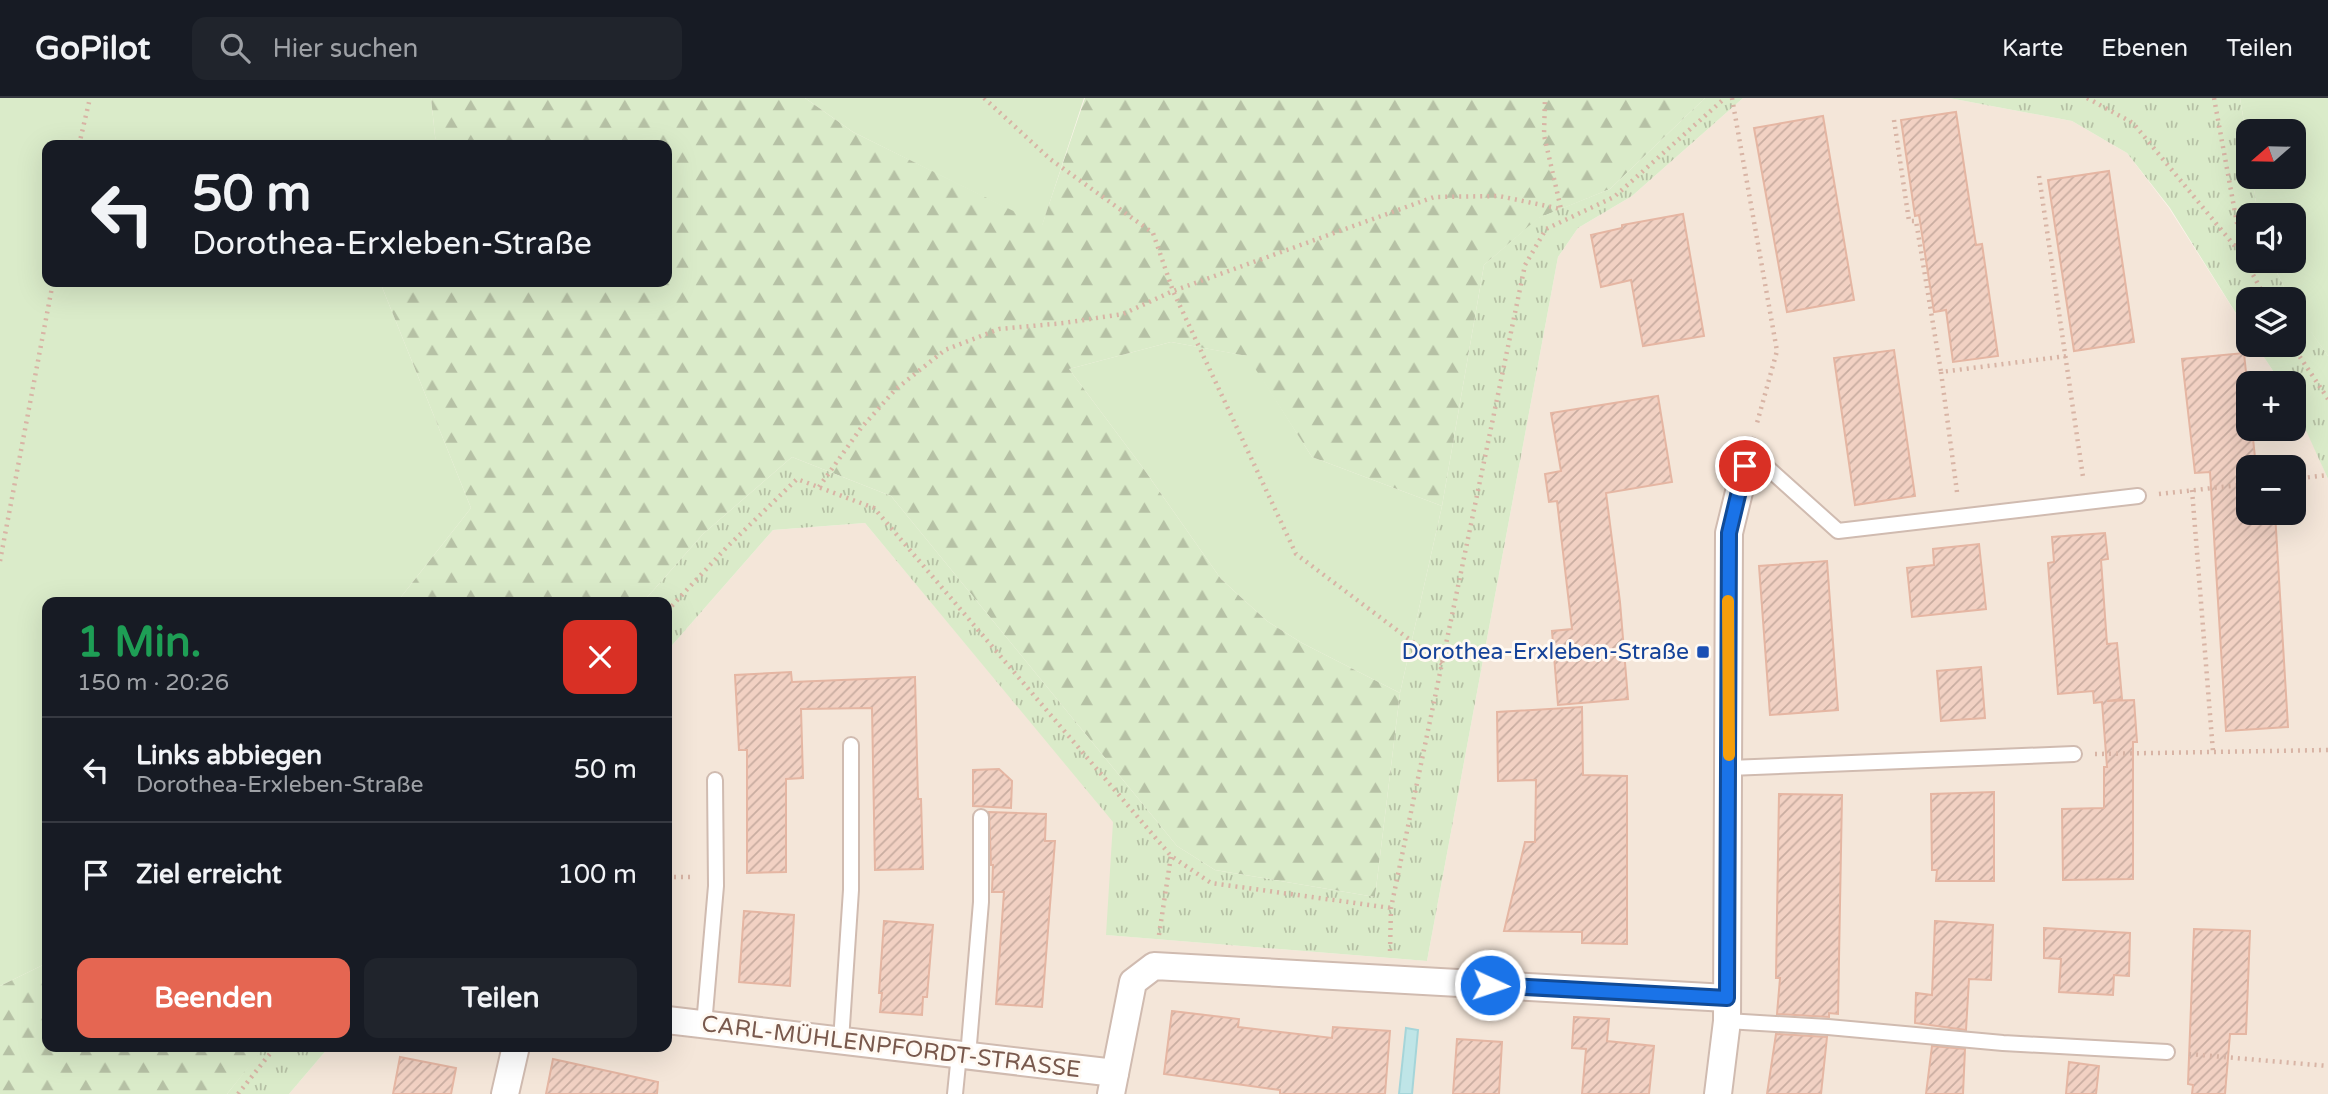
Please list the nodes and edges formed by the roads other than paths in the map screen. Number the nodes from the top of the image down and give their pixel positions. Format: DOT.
graph roads {
  1 [pos="1749,451"];
  2 [pos="2138,496"];
  3 [pos="851,745"];
  4 [pos="2074,754"];
  5 [pos="1730,768"];
  6 [pos="715,780"];
  7 [pos="981,817"];
  8 [pos="1727,1009"];
  9 [pos="672,1021"];
  10 [pos="704,1025"];
  11 [pos="841,1041"];
  12 [pos="515,1052"];
  13 [pos="2167,1052"];
  14 [pos="964,1055"];
  15 [pos="1113,1083"];
  16 [pos="505,1094"];
  17 [pos="955,1094"];
  18 [pos="1718,1094"];
  1 -- 2 [label="lane"];
  1 -- 5 [label="street"];
  3 -- 11 [label="lane"];
  4 -- 5 [label="lane"];
  5 -- 8 [label="street"];
  6 -- 10 [label="lane"];
  7 -- 14 [label="lane"];
  8 -- 13 [label="lane"];
  8 -- 15 [label="street"];
  8 -- 18 [label="street"];
  9 -- 10 [label="street, CARL-MÜHLENPFORDT-STRASSE"];
  10 -- 11 [label="street, CARL-MÜHLENPFORDT-STRASSE"];
  11 -- 14 [label="street, CARL-MÜHLENPFORDT-STRASSE"];
  12 -- 16 [label="street"];
  14 -- 15 [label="street, CARL-MÜHLENPFORDT-STRASSE"];
  14 -- 17 [label="lane"];
}
